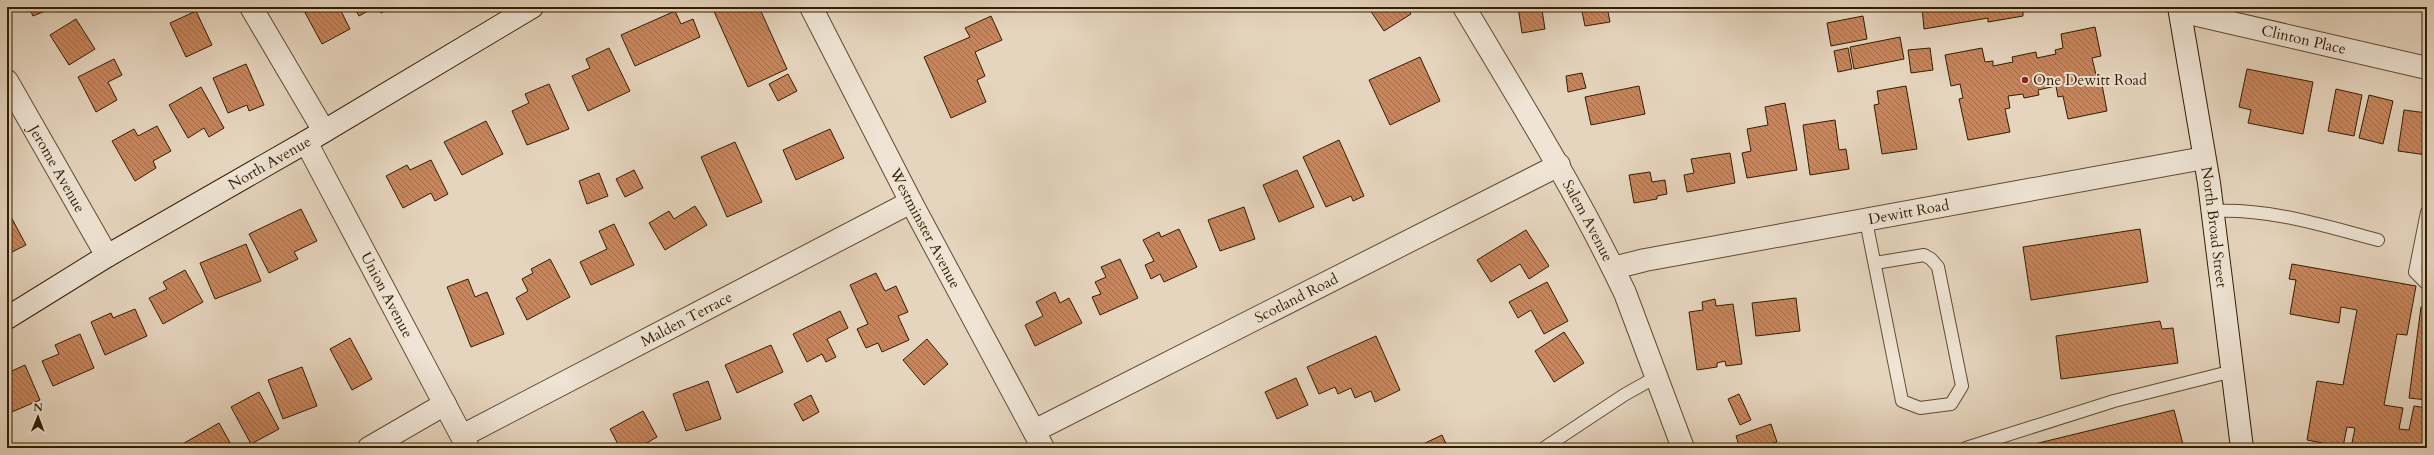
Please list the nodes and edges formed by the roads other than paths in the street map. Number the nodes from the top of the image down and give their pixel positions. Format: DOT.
graph roads {
  1 [pos="251,7"];
  2 [pos="532,7"];
  3 [pos="811,7"];
  4 [pos="1464,7"];
  5 [pos="2179,9"];
  6 [pos="2427,68"];
  7 [pos="7,81"];
  8 [pos="315,137"];
  9 [pos="2204,158"];
  10 [pos="1559,165"];
  11 [pos="911,202"];
  12 [pos="2213,211"];
  13 [pos="2427,212"];
  14 [pos="1866,221"];
  15 [pos="2378,240"];
  16 [pos="107,256"];
  17 [pos="1875,263"];
  18 [pos="1613,268"];
  19 [pos="2427,284"];
  20 [pos="7,318"];
  21 [pos="2233,371"];
  22 [pos="1656,377"];
  23 [pos="445,404"];
  24 [pos="1038,440"];
  25 [pos="465,442"];
  26 [pos="369,448"];
  27 [pos="1544,448"];
  28 [pos="1683,448"];
  29 [pos="1966,448"];
  30 [pos="2242,448"];
  1 -- 8 [label="street, Union Avenue"];
  2 -- 8 [label="street, North Avenue"];
  3 -- 11 [label="street, Westminster Avenue"];
  4 -- 10 [label="street, Salem Avenue"];
  5 -- 6 [label="street, Clinton Place"];
  5 -- 9 [label="street, North Broad Street"];
  7 -- 16 [label="street, Jerome Avenue"];
  8 -- 16 [label="street, North Avenue"];
  8 -- 23 [label="street, Union Avenue"];
  9 -- 12 [label="street, North Broad Street"];
  9 -- 14 [label="street, Dewitt Road"];
  10 -- 18 [label="street, Salem Avenue"];
  10 -- 24 [label="street, Scotland Road"];
  11 -- 24 [label="street, Westminster Avenue"];
  11 -- 25 [label="street, Malden Terrace"];
  12 -- 15 [label="lane"];
  12 -- 21 [label="street, North Broad Street"];
  13 -- 19 [label="lane"];
  14 -- 17 [label="lane"];
  14 -- 18 [label="street, Dewitt Road"];
  16 -- 20 [label="street, North Avenue"];
  17 -- 17 [label="lane"];
  18 -- 22 [label="street, Salem Avenue"];
  21 -- 29 [label="lane"];
  21 -- 30 [label="street, North Broad Street"];
  22 -- 27 [label="lane"];
  22 -- 28 [label="street, Salem Avenue"];
  23 -- 25 [label="street, Union Avenue"];
  23 -- 26 [label="street"];
}
